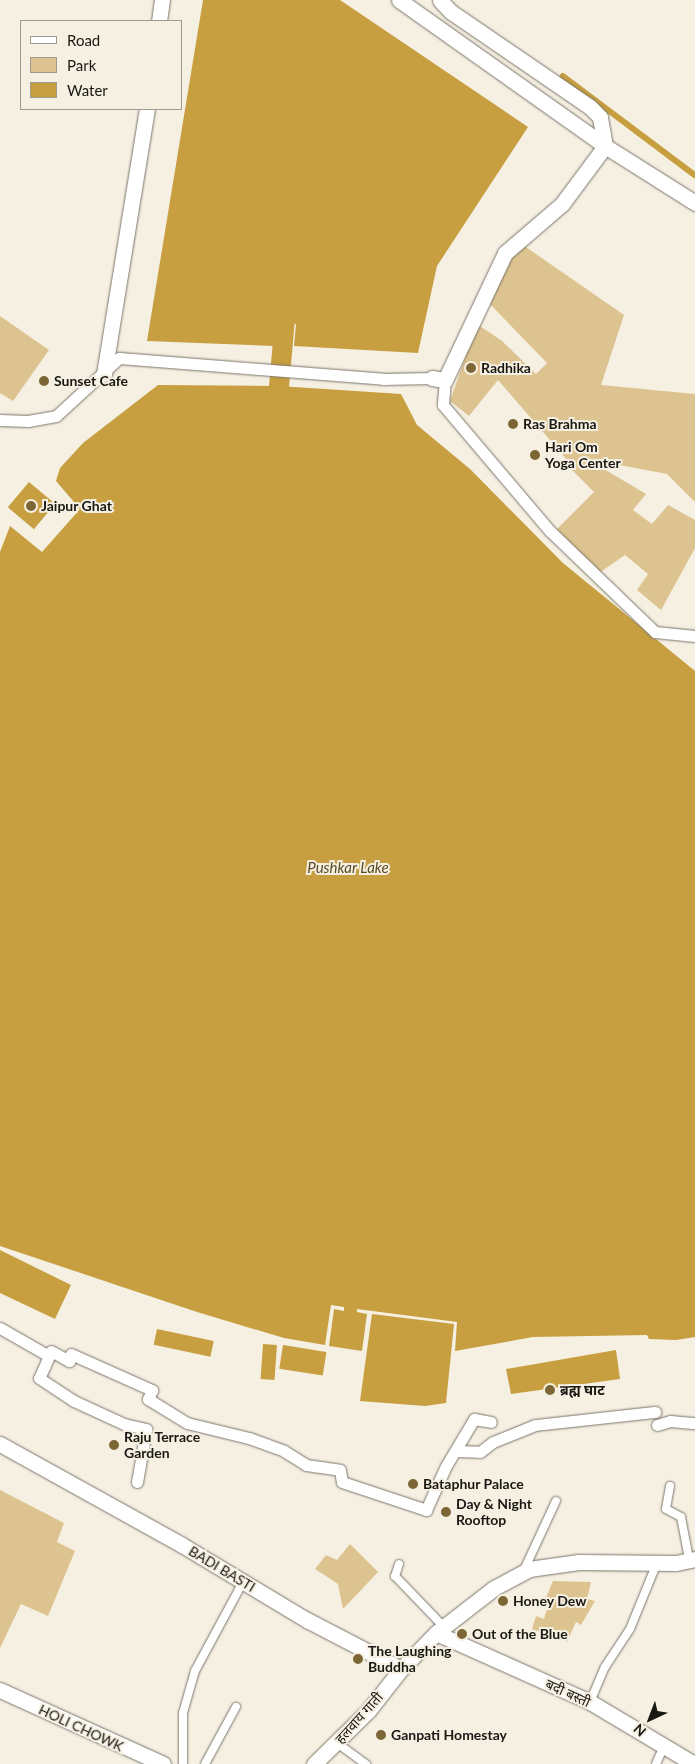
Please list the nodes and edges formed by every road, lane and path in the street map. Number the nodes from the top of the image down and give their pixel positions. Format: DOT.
graph roads {
  1 [pos="162,0"];
  2 [pos="400,0"];
  3 [pos="440,0"];
  4 [pos="159,20"];
  5 [pos="147,110"];
  6 [pos="606,146"];
  7 [pos="695,203"];
  8 [pos="104,374"];
  9 [pos="439,379"];
  10 [pos="0,420"];
  11 [pos="695,636"];
  12 [pos="0,1328"];
  13 [pos="51,1351"];
  14 [pos="655,1412"];
  15 [pos="491,1422"];
  16 [pos="695,1423"];
  17 [pos="657,1425"];
  18 [pos="146,1429"];
  19 [pos="144,1442"];
  20 [pos="0,1444"];
  21 [pos="456,1451"];
  22 [pos="137,1482"];
  23 [pos="670,1486"];
  24 [pos="556,1501"];
  25 [pos="692,1559"];
  26 [pos="657,1562"];
  27 [pos="399,1564"];
  28 [pos="524,1572"];
  29 [pos="243,1582"];
  30 [pos="440,1630"];
  31 [pos="401,1669"];
  32 [pos="0,1690"];
  33 [pos="590,1702"];
  34 [pos="236,1707"];
  35 [pos="338,1743"];
  36 [pos="664,1746"];
  37 [pos="163,1764"];
  38 [pos="183,1764"];
  39 [pos="205,1764"];
  40 [pos="314,1764"];
  41 [pos="366,1764"];
  42 [pos="656,1764"];
  43 [pos="694,1764"];
  1 -- 4 [label="street"];
  2 -- 6 [label="street"];
  3 -- 6 [label="street"];
  5 -- 8 [label="street"];
  6 -- 7 [label="street"];
  6 -- 9 [label="street"];
  8 -- 9 [label="street"];
  8 -- 10 [label="street"];
  9 -- 11 [label="street"];
  12 -- 18 [label="street"];
  13 -- 21 [label="street"];
  14 -- 21 [label="street"];
  15 -- 21 [label="street"];
  16 -- 17 [label="street"];
  19 -- 22 [label="street"];
  20 -- 29 [label="street, BADI BASTI"];
  23 -- 25 [label="lane"];
  24 -- 28 [label="lane"];
  25 -- 26 [label="street"];
  26 -- 28 [label="street"];
  26 -- 33 [label="lane"];
  27 -- 30 [label="lane"];
  28 -- 30 [label="street"];
  29 -- 31 [label="street, BADI BASTI"];
  29 -- 38 [label="lane"];
  30 -- 31 [label="street"];
  30 -- 33 [label="street, बदी बस्ती"];
  31 -- 35 [label="street, हलवाय गाती"];
  32 -- 37 [label="street, HOLI CHOWK"];
  33 -- 36 [label="street, बदी बस्ती"];
  34 -- 39 [label="lane"];
  35 -- 40 [label="street, हलवाय गाती"];
  35 -- 41 [label="lane"];
  36 -- 42 [label="lane"];
  36 -- 43 [label="street, बदी बस्ती"];
}
